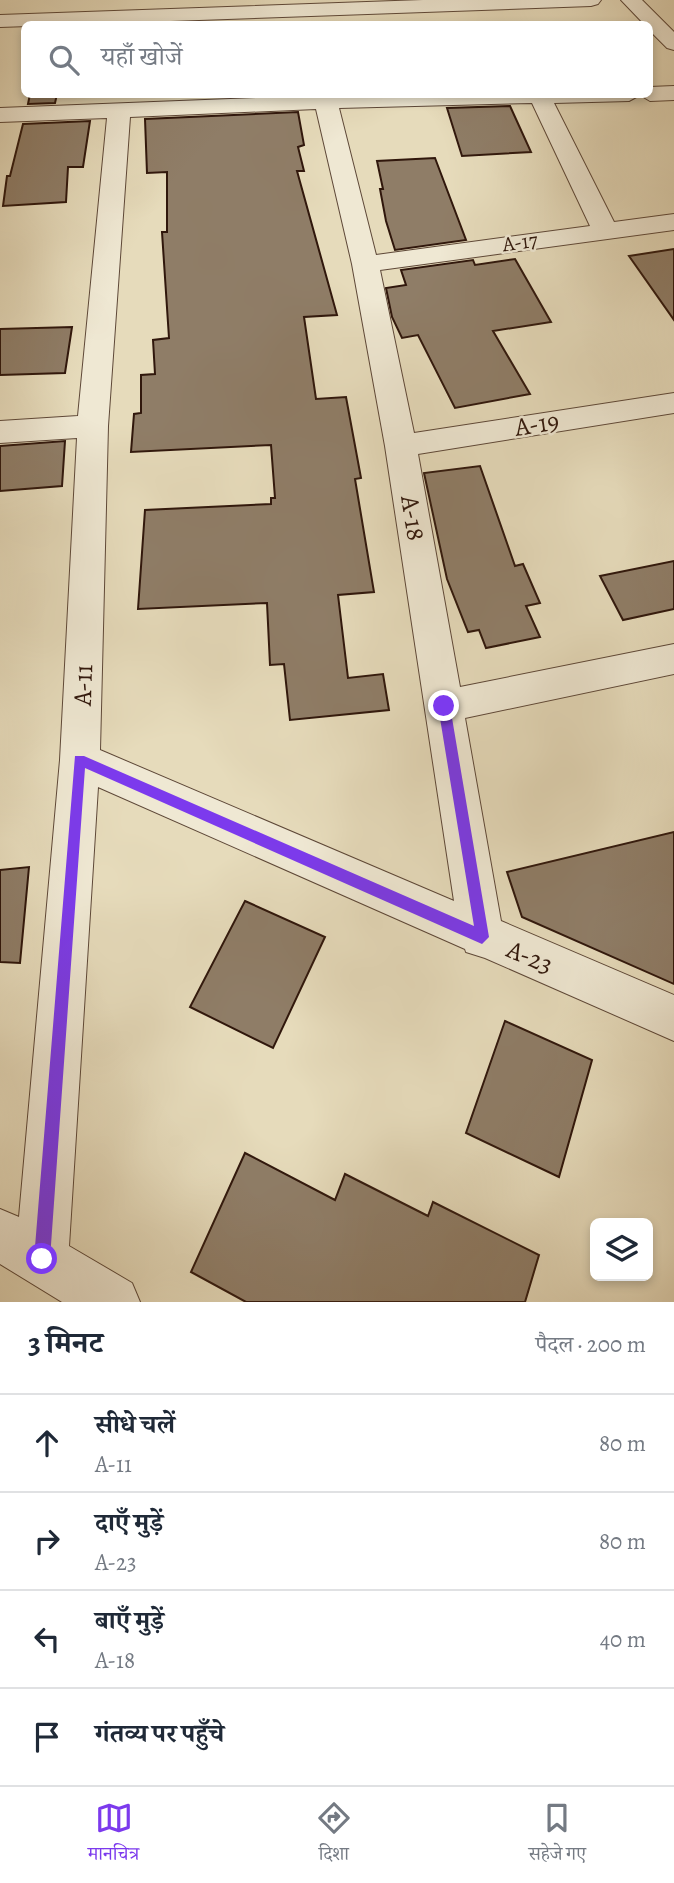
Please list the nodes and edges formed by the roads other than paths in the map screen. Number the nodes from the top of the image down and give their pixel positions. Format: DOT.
graph roads {
  1 [pos="26,0"];
  2 [pos="591,0"];
  3 [pos="631,0"];
  4 [pos="305,5"];
  5 [pos="244,19"];
  6 [pos="0,21"];
  7 [pos="22,21"];
  8 [pos="652,21"];
  9 [pos="653,23"];
  10 [pos="674,44"];
  11 [pos="674,93"];
  12 [pos="653,94"];
  13 [pos="497,98"];
  14 [pos="540,98"];
  15 [pos="260,100"];
  16 [pos="326,102"];
  17 [pos="119,110"];
  18 [pos="0,115"];
  19 [pos="674,222"];
  20 [pos="605,230"];
  21 [pos="365,264"];
  22 [pos="674,403"];
  23 [pos="93,426"];
  24 [pos="0,432"];
  25 [pos="401,446"];
  26 [pos="674,659"];
  27 [pos="444,706"];
  28 [pos="79,760"];
  29 [pos="482,937"];
  30 [pos="674,1018"];
  31 [pos="21,1247"];
  32 [pos="113,1302"];
  1 -- 7 [label="street"];
  2 -- 4 [label="street"];
  3 -- 8 [label="street"];
  4 -- 5 [label="street"];
  5 -- 7 [label="street"];
  6 -- 7 [label="street"];
  9 -- 10 [label="street"];
  11 -- 12 [label="street"];
  13 -- 16 [label="street"];
  14 -- 20 [label="street"];
  15 -- 16 [label="street"];
  15 -- 17 [label="street"];
  16 -- 21 [label="street, A-18"];
  17 -- 18 [label="street"];
  17 -- 23 [label="street, A-11"];
  19 -- 20 [label="street, A-17"];
  20 -- 21 [label="street, A-17"];
  21 -- 25 [label="street, A-18"];
  22 -- 25 [label="street, A-19"];
  23 -- 24 [label="street"];
  23 -- 28 [label="street, A-11"];
  25 -- 27 [label="street, A-18"];
  26 -- 27 [label="street"];
  27 -- 29 [label="street, A-18"];
  28 -- 29 [label="street, A-23"];
  28 -- 31 [label="street, A-11"];
  29 -- 30 [label="street, A-23"];
  31 -- 32 [label="street"];
}
